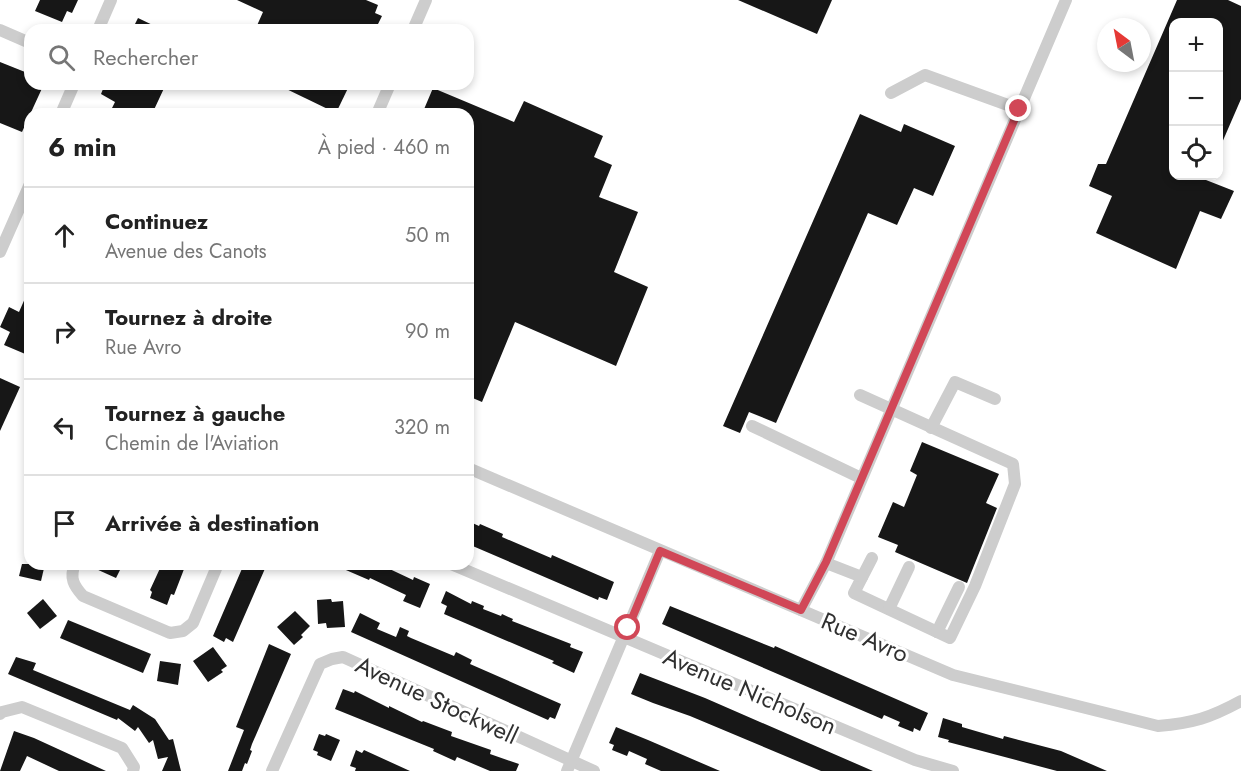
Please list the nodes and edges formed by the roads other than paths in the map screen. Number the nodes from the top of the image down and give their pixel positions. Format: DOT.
graph roads {
  1 [pos="111,0"];
  2 [pos="426,0"];
  3 [pos="1066,0"];
  4 [pos="101,24"];
  5 [pos="416,24"];
  6 [pos="0,30"];
  7 [pos="24,40"];
  8 [pos="71,90"];
  9 [pos="387,90"];
  10 [pos="891,93"];
  11 [pos="64,108"];
  12 [pos="380,108"];
  13 [pos="1019,109"];
  14 [pos="24,198"];
  15 [pos="0,252"];
  16 [pos="860,395"];
  17 [pos="995,399"];
  18 [pos="891,408"];
  19 [pos="752,426"];
  20 [pos="931,428"];
  21 [pos="474,471"];
  22 [pos="861,478"];
  23 [pos="660,551"];
  24 [pos="872,558"];
  25 [pos="826,562"];
  26 [pos="909,567"];
  27 [pos="72,570"];
  28 [pos="215,570"];
  29 [pos="465,570"];
  30 [pos="862,577"];
  31 [pos="959,587"];
  32 [pos="889,609"];
  33 [pos="801,610"];
  34 [pos="937,632"];
  35 [pos="624,638"];
  36 [pos="1241,701"];
  37 [pos="0,714"];
  38 [pos="569,766"];
  39 [pos="133,771"];
  40 [pos="273,771"];
  41 [pos="594,771"];
  42 [pos="953,771"];
  1 -- 4 [label="street"];
  2 -- 5 [label="street"];
  3 -- 13 [label="street"];
  6 -- 7 [label="street"];
  8 -- 11 [label="street"];
  9 -- 12 [label="street"];
  10 -- 13 [label="street"];
  13 -- 18 [label="street"];
  14 -- 15 [label="street"];
  16 -- 18 [label="street"];
  17 -- 20 [label="street"];
  18 -- 20 [label="street"];
  18 -- 22 [label="street"];
  19 -- 22 [label="street"];
  20 -- 34 [label="street"];
  21 -- 23 [label="street, Rue Avro"];
  22 -- 25 [label="street"];
  23 -- 33 [label="street, Rue Avro"];
  23 -- 35 [label="street"];
  24 -- 30 [label="street"];
  25 -- 30 [label="street"];
  25 -- 33 [label="street"];
  26 -- 32 [label="street"];
  27 -- 28 [label="street"];
  29 -- 35 [label="street, Avenue Nicholson"];
  30 -- 32 [label="street"];
  31 -- 34 [label="street"];
  32 -- 34 [label="street"];
  33 -- 36 [label="street, Rue Avro"];
  35 -- 38 [label="street"];
  35 -- 42 [label="street, Avenue Nicholson"];
  37 -- 39 [label="street"];
  38 -- 40 [label="street, Avenue Stockwell"];
  38 -- 41 [label="street, Avenue Stockwell"];
}
